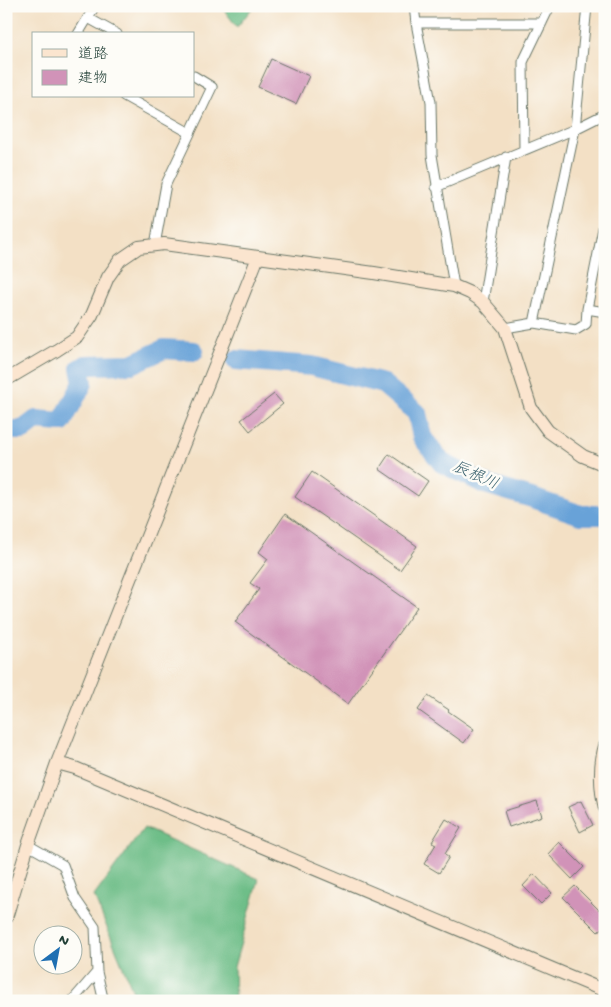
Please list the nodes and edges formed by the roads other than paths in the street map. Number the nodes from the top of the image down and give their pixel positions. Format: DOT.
graph roads {
  1 [pos="95,6"];
  2 [pos="414,6"];
  3 [pos="550,6"];
  4 [pos="586,6"];
  5 [pos="88,18"];
  6 [pos="416,23"];
  7 [pos="542,23"];
  8 [pos="79,32"];
  9 [pos="113,32"];
  10 [pos="195,77"];
  11 [pos="128,98"];
  12 [pos="605,114"];
  13 [pos="575,129"];
  14 [pos="190,133"];
  15 [pos="524,149"];
  16 [pos="506,157"];
  17 [pos="436,186"];
  18 [pos="605,218"];
  19 [pos="155,245"];
  20 [pos="258,257"];
  21 [pos="454,286"];
  22 [pos="483,302"];
  23 [pos="587,309"];
  24 [pos="605,312"];
  25 [pos="534,323"];
  26 [pos="505,328"];
  27 [pos="6,380"];
  28 [pos="605,465"];
  29 [pos="605,746"];
  30 [pos="58,762"];
  31 [pos="605,808"];
  32 [pos="28,845"];
  33 [pos="6,918"];
  34 [pos="98,972"];
  35 [pos="605,991"];
  36 [pos="72,1001"];
  37 [pos="106,1001"];
  1 -- 5 [label="street"];
  2 -- 6 [label="street"];
  3 -- 7 [label="street"];
  4 -- 13 [label="street"];
  5 -- 8 [label="street"];
  5 -- 9 [label="street"];
  6 -- 7 [label="street"];
  6 -- 17 [label="street"];
  7 -- 15 [label="street"];
  10 -- 14 [label="street"];
  11 -- 14 [label="street"];
  12 -- 13 [label="street"];
  13 -- 15 [label="street"];
  13 -- 25 [label="street"];
  14 -- 19 [label="street"];
  15 -- 16 [label="street"];
  16 -- 17 [label="street"];
  16 -- 22 [label="street"];
  17 -- 21 [label="street"];
  18 -- 23 [label="street"];
  19 -- 20 [label="street"];
  19 -- 27 [label="street"];
  20 -- 21 [label="street"];
  20 -- 30 [label="street"];
  21 -- 22 [label="street"];
  22 -- 26 [label="street"];
  23 -- 24 [label="street"];
  23 -- 25 [label="street"];
  25 -- 26 [label="street"];
  26 -- 28 [label="street"];
  29 -- 31 [label="street"];
  30 -- 32 [label="street"];
  30 -- 35 [label="street"];
  32 -- 33 [label="street"];
  32 -- 34 [label="street"];
  34 -- 36 [label="street"];
  34 -- 37 [label="street"];
}
